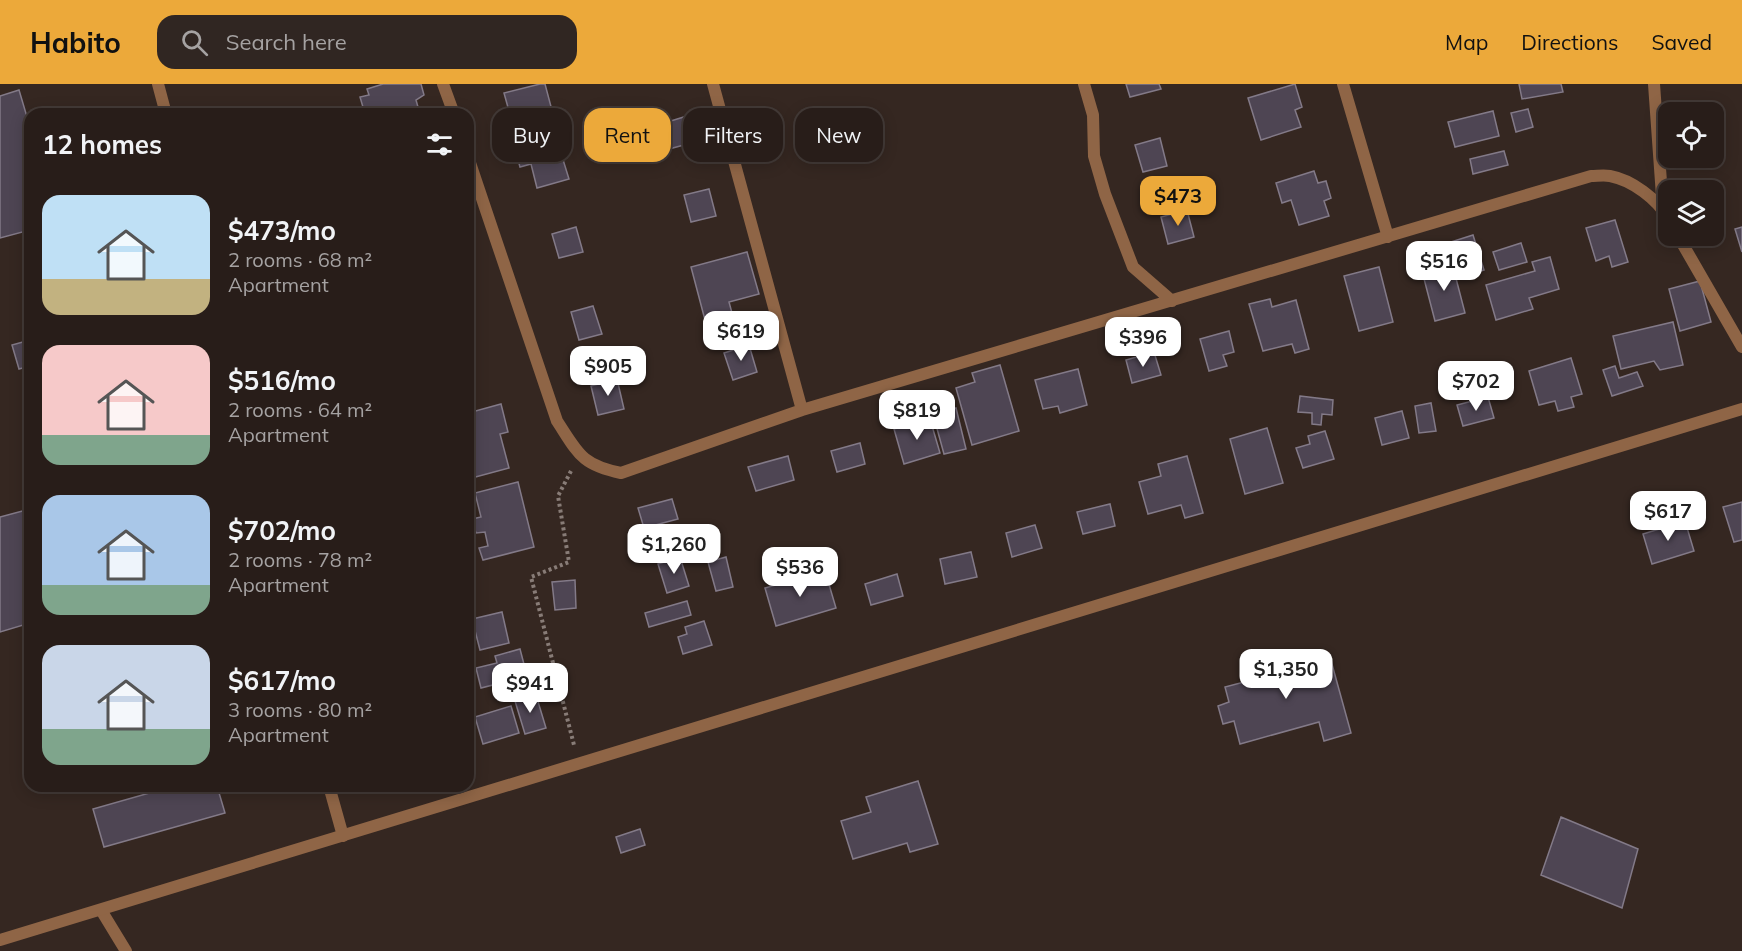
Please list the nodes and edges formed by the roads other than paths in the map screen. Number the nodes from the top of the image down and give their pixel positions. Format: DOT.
graph roads {
  1 [pos="158,84"];
  2 [pos="444,84"];
  3 [pos="713,84"];
  4 [pos="1084,84"];
  5 [pos="1342,84"];
  6 [pos="1654,84"];
  7 [pos="164,108"];
  8 [pos="452,108"];
  9 [pos="474,175"];
  10 [pos="1663,180"];
  11 [pos="1658,207"];
  12 [pos="1388,237"];
  13 [pos="1684,246"];
  14 [pos="1172,301"];
  15 [pos="1742,347"];
  16 [pos="1742,409"];
  17 [pos="802,410"];
  18 [pos="331,792"];
  19 [pos="343,836"];
  20 [pos="101,910"];
  21 [pos="0,940"];
  22 [pos="126,951"];
  1 -- 7 [label="street"];
  2 -- 8 [label="street"];
  3 -- 17 [label="street"];
  4 -- 14 [label="street"];
  5 -- 12 [label="street"];
  6 -- 10 [label="street"];
  9 -- 17 [label="street"];
  11 -- 12 [label="street"];
  12 -- 14 [label="street"];
  13 -- 15 [label="street"];
  14 -- 17 [label="street"];
  16 -- 19 [label="street"];
  18 -- 19 [label="street"];
  19 -- 20 [label="street"];
  20 -- 21 [label="street"];
  20 -- 22 [label="street"];
}
